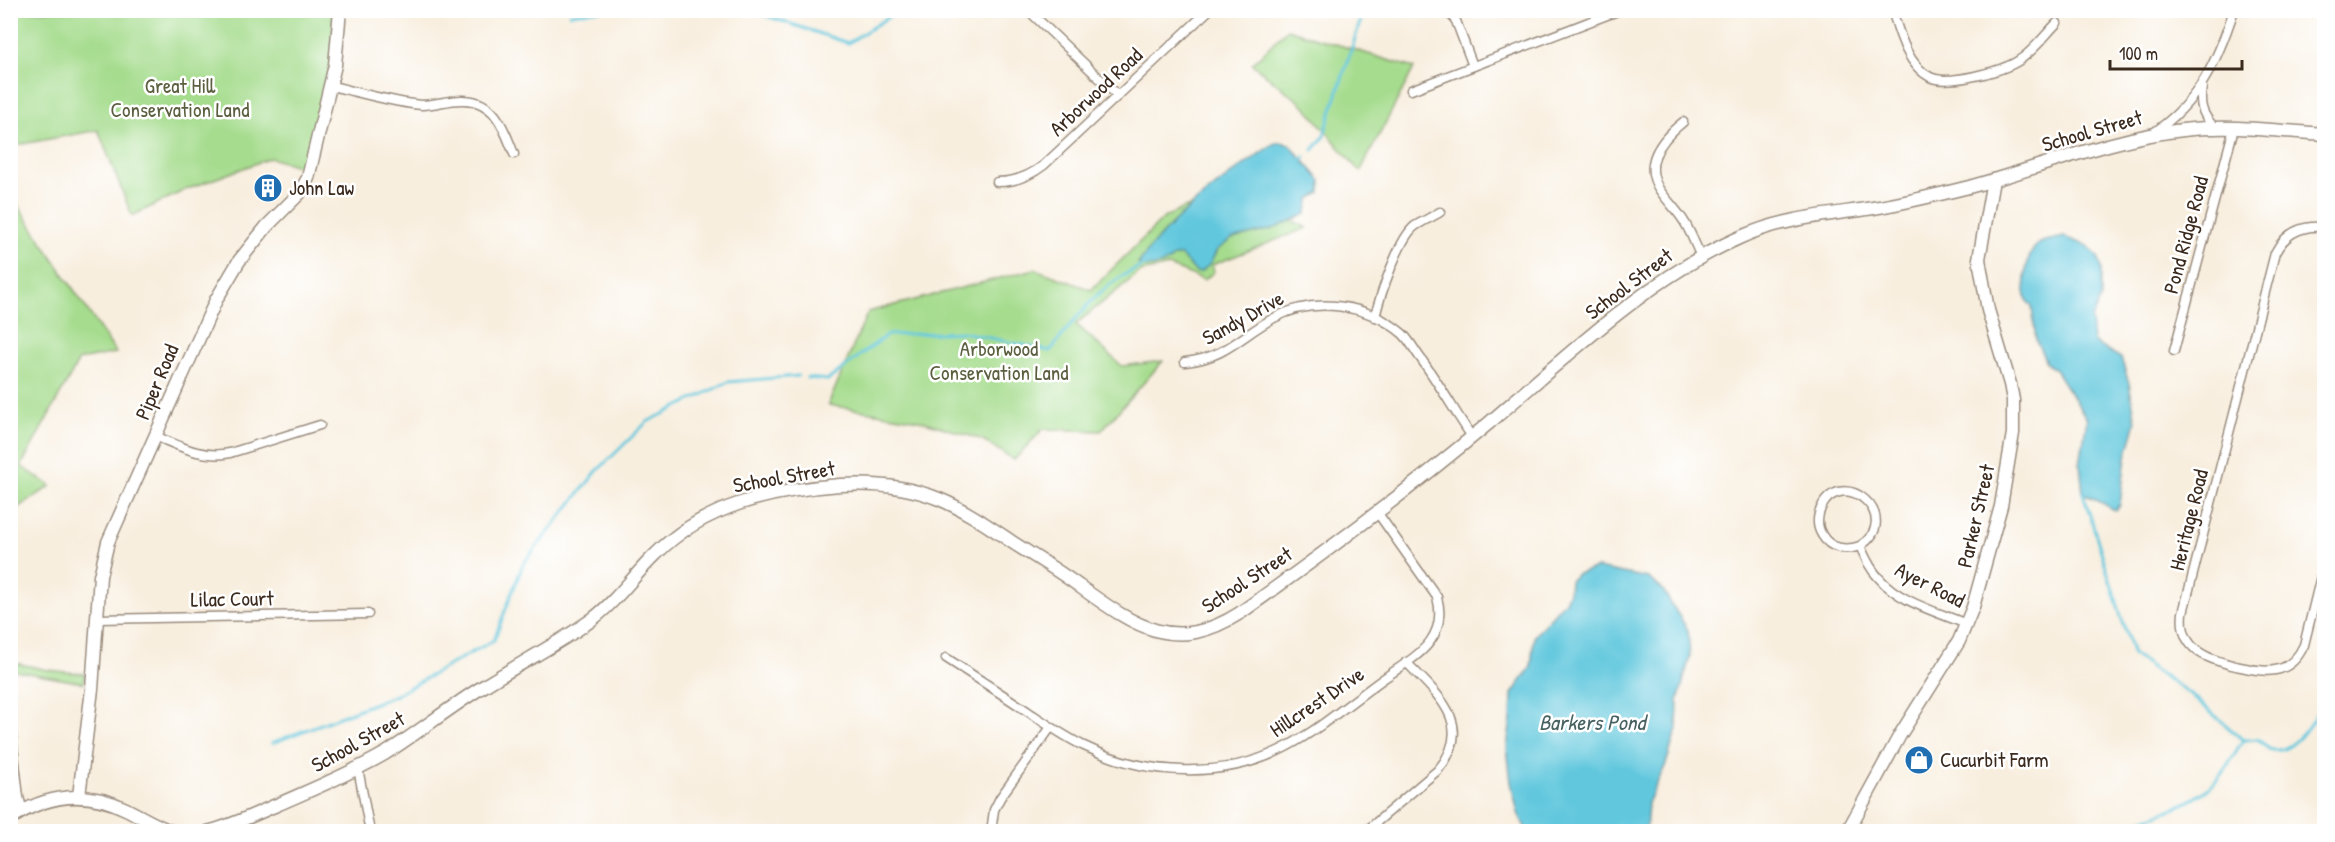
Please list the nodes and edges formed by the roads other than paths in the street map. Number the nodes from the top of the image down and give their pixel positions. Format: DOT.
graph roads {
  1 [pos="340,10"];
  2 [pos="1028,10"];
  3 [pos="1209,10"];
  4 [pos="1447,10"];
  5 [pos="1620,10"];
  6 [pos="1892,10"];
  7 [pos="2234,10"];
  8 [pos="2057,23"];
  9 [pos="1473,66"];
  10 [pos="331,86"];
  11 [pos="2203,86"];
  12 [pos="1411,90"];
  13 [pos="1118,96"];
  14 [pos="1683,122"];
  15 [pos="2214,127"];
  16 [pos="2234,128"];
  17 [pos="2325,134"];
  18 [pos="2151,135"];
  19 [pos="514,154"];
  20 [pos="1993,180"];
  21 [pos="997,182"];
  22 [pos="1440,212"];
  23 [pos="2325,227"];
  24 [pos="1701,257"];
  25 [pos="1375,317"];
  26 [pos="2174,351"];
  27 [pos="1185,363"];
  28 [pos="320,425"];
  29 [pos="155,436"];
  30 [pos="1472,437"];
  31 [pos="1377,512"];
  32 [pos="1860,546"];
  33 [pos="2325,564"];
  34 [pos="368,614"];
  35 [pos="97,618"];
  36 [pos="1966,624"];
  37 [pos="946,658"];
  38 [pos="1406,662"];
  39 [pos="10,720"];
  40 [pos="1051,727"];
  41 [pos="358,768"];
  42 [pos="79,796"];
  43 [pos="23,811"];
  44 [pos="10,819"];
  45 [pos="173,831"];
  46 [pos="207,831"];
  47 [pos="370,831"];
  48 [pos="991,831"];
  49 [pos="1365,831"];
  50 [pos="1847,831"];
  1 -- 10 [label="street, Piper Road"];
  2 -- 13 [label="street"];
  3 -- 13 [label="street, Arborwood Road"];
  4 -- 9 [label="street"];
  5 -- 9 [label="street"];
  6 -- 8 [label="street"];
  7 -- 11 [label="street"];
  9 -- 12 [label="street"];
  10 -- 19 [label="street"];
  10 -- 29 [label="street, Piper Road"];
  11 -- 15 [label="street"];
  11 -- 18 [label="street"];
  13 -- 21 [label="street, Arborwood Road"];
  14 -- 24 [label="street"];
  15 -- 16 [label="street, School Street"];
  15 -- 18 [label="street, School Street"];
  16 -- 17 [label="street, School Street"];
  16 -- 26 [label="street, Pond Ridge Road"];
  18 -- 20 [label="street, School Street"];
  20 -- 24 [label="street, School Street"];
  20 -- 36 [label="street, Parker Street"];
  22 -- 25 [label="street"];
  23 -- 33 [label="street, Heritage Road"];
  24 -- 30 [label="street, School Street"];
  25 -- 27 [label="street, Sandy Drive"];
  25 -- 30 [label="street, Sandy Drive"];
  28 -- 29 [label="street"];
  29 -- 35 [label="street, Piper Road"];
  30 -- 31 [label="street, School Street"];
  31 -- 38 [label="street, Hillcrest Drive"];
  31 -- 41 [label="street, School Street"];
  32 -- 32 [label="street"];
  32 -- 36 [label="street, Ayer Road"];
  34 -- 35 [label="street, Lilac Court"];
  35 -- 42 [label="street, Piper Road"];
  36 -- 50 [label="street, Parker Street"];
  37 -- 40 [label="street, Hillcrest Drive"];
  38 -- 40 [label="street, Hillcrest Drive"];
  38 -- 49 [label="street"];
  39 -- 43 [label="street"];
  40 -- 48 [label="street"];
  41 -- 46 [label="street, School Street"];
  41 -- 47 [label="street"];
  42 -- 43 [label="street"];
  42 -- 45 [label="street"];
  43 -- 44 [label="street"];
}
